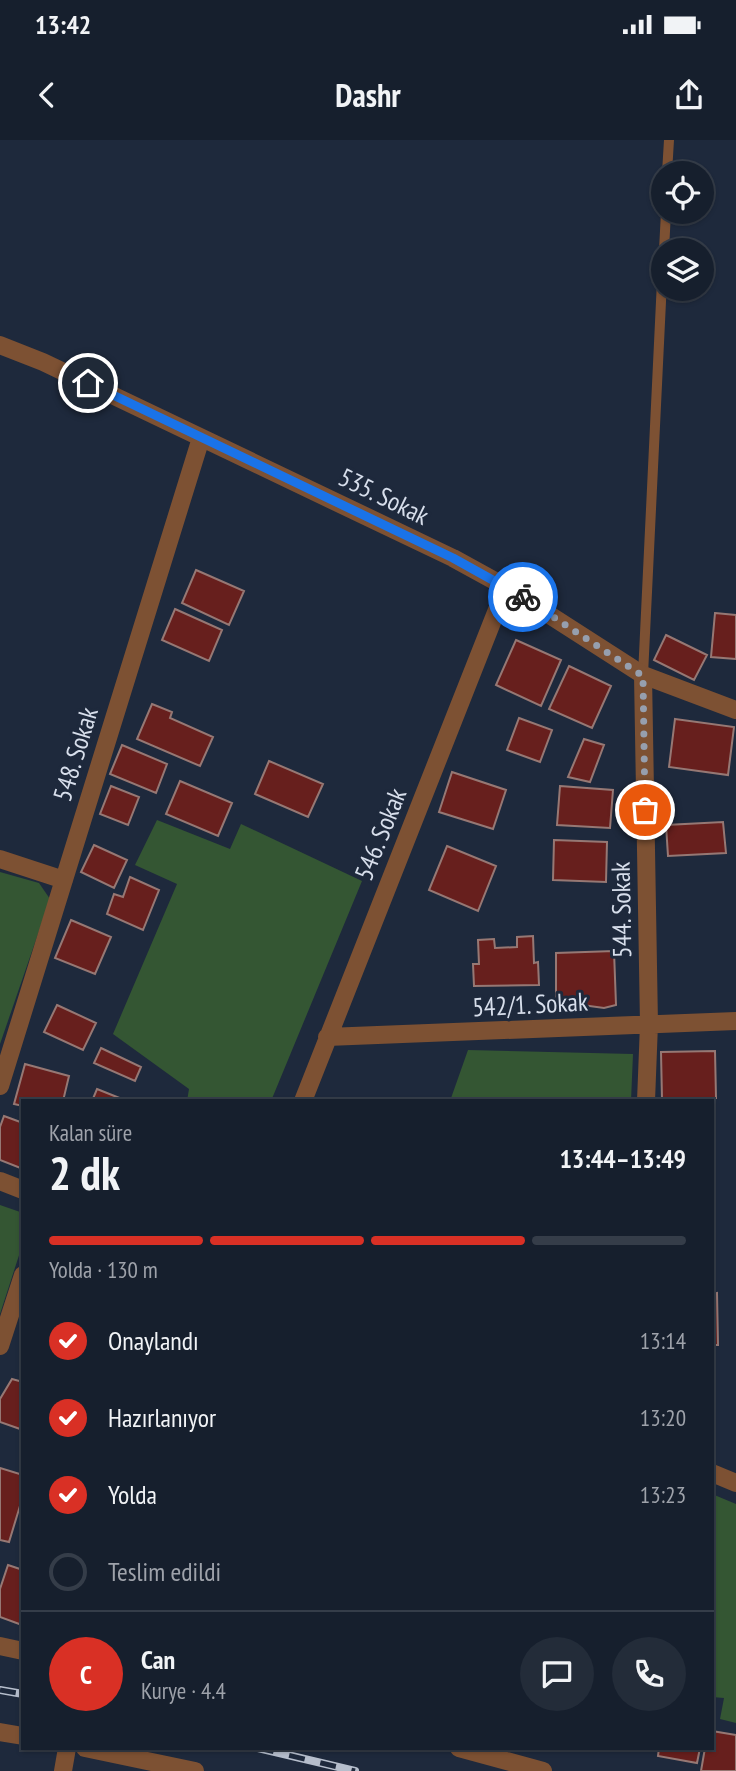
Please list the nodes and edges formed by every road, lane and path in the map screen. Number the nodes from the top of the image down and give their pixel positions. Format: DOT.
graph roads {
  1 [pos="669,140"];
  2 [pos="668,161"];
  3 [pos="661,301"];
  4 [pos="0,345"];
  5 [pos="201,438"];
  6 [pos="506,587"];
  7 [pos="643,676"];
  8 [pos="736,710"];
  9 [pos="0,859"];
  10 [pos="64,880"];
  11 [pos="736,1021"];
  12 [pos="649,1024"];
  13 [pos="327,1037"];
  14 [pos="0,1086"];
  15 [pos="304,1099"];
  16 [pos="646,1099"];
  17 [pos="0,1181"];
  18 [pos="21,1189"];
  19 [pos="21,1281"];
  20 [pos="0,1346"];
  21 [pos="714,1474"];
  22 [pos="736,1483"];
  23 [pos="0,1646"];
  24 [pos="21,1651"];
  25 [pos="0,1732"];
  26 [pos="21,1736"];
  27 [pos="66,1750"];
  28 [pos="95,1750"];
  29 [pos="466,1750"];
  30 [pos="63,1771"];
  31 [pos="195,1771"];
  32 [pos="543,1771"];
  1 -- 2 [label="lane"];
  3 -- 7 [label="lane"];
  4 -- 5 [label="street, 535. Sokak"];
  5 -- 6 [label="street, 535. Sokak"];
  5 -- 10 [label="street, 548. Sokak"];
  6 -- 7 [label="street, 535. Sokak"];
  6 -- 13 [label="street, 546. Sokak"];
  7 -- 8 [label="street, 535. Sokak"];
  7 -- 12 [label="street, 544. Sokak"];
  9 -- 10 [label="street"];
  10 -- 14 [label="street, 548. Sokak"];
  11 -- 12 [label="street, 542/1. Sokak"];
  12 -- 13 [label="street, 542/1. Sokak"];
  12 -- 16 [label="street, 544. Sokak"];
  13 -- 15 [label="street, 546. Sokak"];
  17 -- 18 [label="street"];
  19 -- 20 [label="street"];
  21 -- 22 [label="street"];
  23 -- 24 [label="street"];
  25 -- 26 [label="street"];
  27 -- 30 [label="street"];
  28 -- 31 [label="street"];
  29 -- 32 [label="street"];
}
